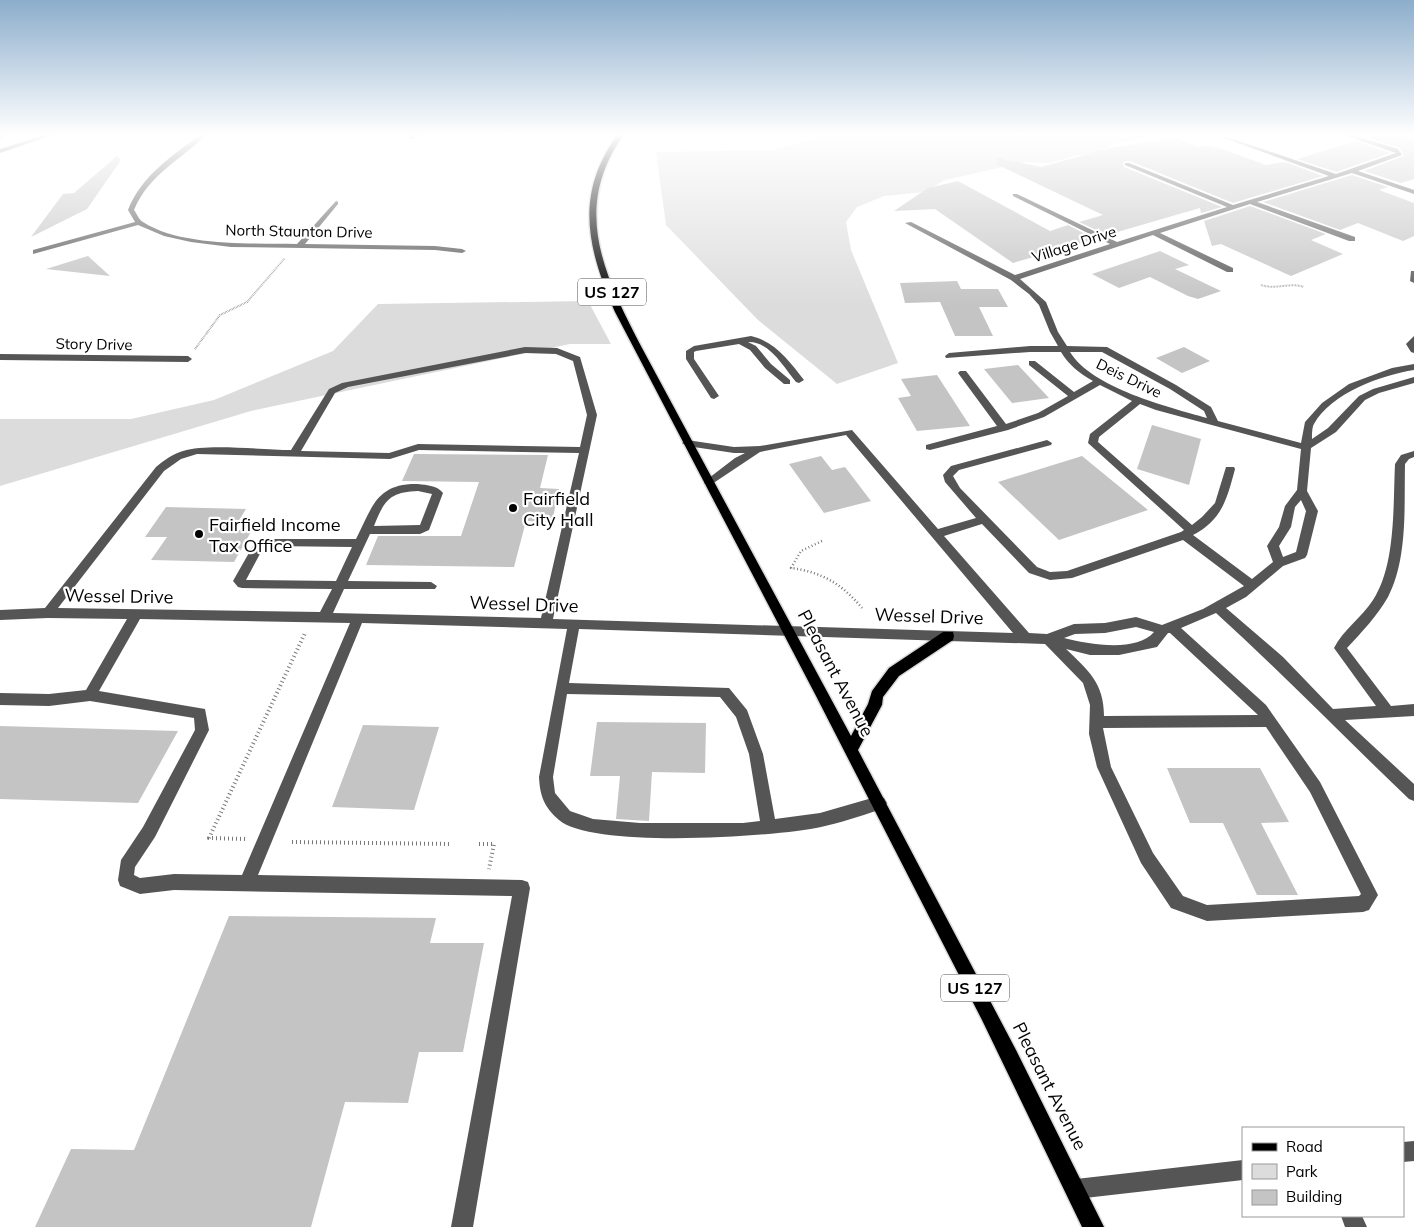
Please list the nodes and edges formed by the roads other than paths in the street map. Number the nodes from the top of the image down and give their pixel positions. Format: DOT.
graph roads {
  1 [pos="139,191"];
  2 [pos="593,191"];
  3 [pos="1194,191"];
  4 [pos="1286,191"];
  5 [pos="1015,195"];
  6 [pos="1251,202"];
  7 [pos="336,203"];
  8 [pos="1233,207"];
  9 [pos="139,223"];
  10 [pos="909,223"];
  11 [pos="1154,234"];
  12 [pos="1352,240"];
  13 [pos="301,244"];
  14 [pos="1117,245"];
  15 [pos="36,252"];
  16 [pos="462,252"];
  17 [pos="1230,270"];
  18 [pos="1414,273"];
  19 [pos="1014,278"];
  20 [pos="1414,281"];
  21 [pos="1414,339"];
  22 [pos="740,341"];
  23 [pos="1063,350"];
  24 [pos="1414,350"];
  25 [pos="949,356"];
  26 [pos="0,357"];
  27 [pos="188,359"];
  28 [pos="1032,363"];
  29 [pos="1414,368"];
  30 [pos="963,373"];
  31 [pos="799,380"];
  32 [pos="1414,380"];
  33 [pos="1100,381"];
  34 [pos="787,382"];
  35 [pos="714,396"];
  36 [pos="1074,396"];
  37 [pos="1138,400"];
  38 [pos="1214,422"];
  39 [pos="1004,428"];
  40 [pos="688,443"];
  41 [pos="1047,443"];
  42 [pos="930,447"];
  43 [pos="1306,447"];
  44 [pos="760,449"];
  45 [pos="585,450"];
  46 [pos="295,452"];
  47 [pos="1414,454"];
  48 [pos="1230,469"];
  49 [pos="708,483"];
  50 [pos="1302,491"];
  51 [pos="984,519"];
  52 [pos="367,530"];
  53 [pos="1189,533"];
  54 [pos="936,534"];
  55 [pos="360,543"];
  56 [pos="1279,563"];
  57 [pos="340,586"];
  58 [pos="431,586"];
  59 [pos="1252,586"];
  60 [pos="1217,607"];
  61 [pos="48,613"];
  62 [pos="0,615"];
  63 [pos="136,615"];
  64 [pos="318,617"];
  65 [pos="358,618"];
  66 [pos="546,624"];
  67 [pos="574,624"];
  68 [pos="1167,629"];
  69 [pos="788,630"];
  70 [pos="948,636"];
  71 [pos="1025,638"];
  72 [pos="1048,639"];
  73 [pos="561,688"];
  74 [pos="90,695"];
  75 [pos="0,699"];
  76 [pos="1414,710"];
  77 [pos="1388,712"];
  78 [pos="1330,715"];
  79 [pos="1269,721"];
  80 [pos="1096,722"];
  81 [pos="851,750"];
  82 [pos="1414,794"];
  83 [pos="878,803"];
  84 [pos="769,827"];
  85 [pos="246,884"];
  86 [pos="1242,1170"];
  87 [pos="1076,1189"];
  88 [pos="462,1227"];
  89 [pos="1093,1227"];
  1 -- 9 [label="street"];
  2 -- 40 [label="main road, Pleasant Avenue / US 127"];
  3 -- 8 [label="street"];
  4 -- 6 [label="street, Village Drive"];
  5 -- 14 [label="street"];
  6 -- 8 [label="street, Village Drive"];
  6 -- 12 [label="street"];
  7 -- 13 [label="street"];
  8 -- 11 [label="street, Village Drive"];
  9 -- 13 [label="street, North Staunton Drive"];
  9 -- 15 [label="street"];
  10 -- 19 [label="street, Deis Drive"];
  11 -- 14 [label="street, Village Drive"];
  11 -- 17 [label="street"];
  13 -- 16 [label="street, North Staunton Drive"];
  14 -- 19 [label="street, Village Drive"];
  18 -- 20 [label="street"];
  19 -- 23 [label="street, Deis Drive"];
  21 -- 24 [label="street"];
  22 -- 31 [label="street"];
  22 -- 34 [label="street"];
  22 -- 35 [label="street"];
  23 -- 25 [label="street"];
  23 -- 33 [label="street, Deis Drive"];
  23 -- 38 [label="street"];
  26 -- 27 [label="street, Story Drive"];
  28 -- 36 [label="street"];
  29 -- 43 [label="street, Wessel Drive"];
  30 -- 39 [label="street"];
  32 -- 43 [label="street"];
  33 -- 36 [label="street"];
  33 -- 37 [label="street, Deis Drive"];
  36 -- 39 [label="street"];
  37 -- 38 [label="street, Deis Drive"];
  37 -- 53 [label="street"];
  38 -- 43 [label="street, Deis Drive"];
  39 -- 42 [label="street"];
  40 -- 44 [label="street"];
  40 -- 49 [label="main road, Pleasant Avenue / US 127"];
  41 -- 51 [label="street"];
  43 -- 50 [label="street, Wessel Drive"];
  44 -- 49 [label="street"];
  44 -- 54 [label="street"];
  45 -- 46 [label="street"];
  45 -- 46 [label="street"];
  45 -- 66 [label="street"];
  46 -- 61 [label="street"];
  47 -- 77 [label="street"];
  48 -- 53 [label="street"];
  49 -- 69 [label="main road, Pleasant Avenue / US 127"];
  50 -- 56 [label="street, Wessel Drive"];
  50 -- 56 [label="street, Wessel Drive"];
  51 -- 53 [label="street"];
  51 -- 54 [label="street"];
  52 -- 52 [label="street"];
  52 -- 55 [label="street"];
  53 -- 59 [label="street"];
  54 -- 71 [label="street"];
  55 -- 57 [label="street"];
  55 -- 57 [label="street"];
  56 -- 59 [label="street, Wessel Drive"];
  57 -- 58 [label="street"];
  57 -- 64 [label="street"];
  59 -- 60 [label="street, Wessel Drive"];
  60 -- 68 [label="street, Wessel Drive"];
  60 -- 78 [label="street"];
  61 -- 62 [label="street, Wessel Drive"];
  61 -- 63 [label="street, Wessel Drive"];
  63 -- 64 [label="street, Wessel Drive"];
  63 -- 74 [label="street"];
  64 -- 65 [label="street, Wessel Drive"];
  65 -- 66 [label="street, Wessel Drive"];
  65 -- 85 [label="street"];
  66 -- 67 [label="street, Wessel Drive"];
  67 -- 69 [label="street, Wessel Drive"];
  67 -- 73 [label="street"];
  68 -- 72 [label="street, Wessel Drive"];
  68 -- 72 [label="street, Wessel Drive"];
  68 -- 79 [label="street"];
  69 -- 70 [label="street, Wessel Drive"];
  69 -- 81 [label="main road, Pleasant Avenue / US 127"];
  70 -- 71 [label="street, Wessel Drive"];
  70 -- 81 [label="main road"];
  71 -- 72 [label="street, Wessel Drive"];
  72 -- 80 [label="street"];
  73 -- 84 [label="street"];
  73 -- 84 [label="street"];
  74 -- 75 [label="street"];
  74 -- 85 [label="street"];
  76 -- 77 [label="street"];
  77 -- 78 [label="street"];
  78 -- 82 [label="street"];
  79 -- 80 [label="street"];
  79 -- 80 [label="street"];
  81 -- 83 [label="main road, Pleasant Avenue / US 127"];
  83 -- 84 [label="street"];
  83 -- 87 [label="main road, Pleasant Avenue / US 127"];
  85 -- 88 [label="street"];
  86 -- 87 [label="street"];
  87 -- 89 [label="main road, Pleasant Avenue / US 127"];
}
